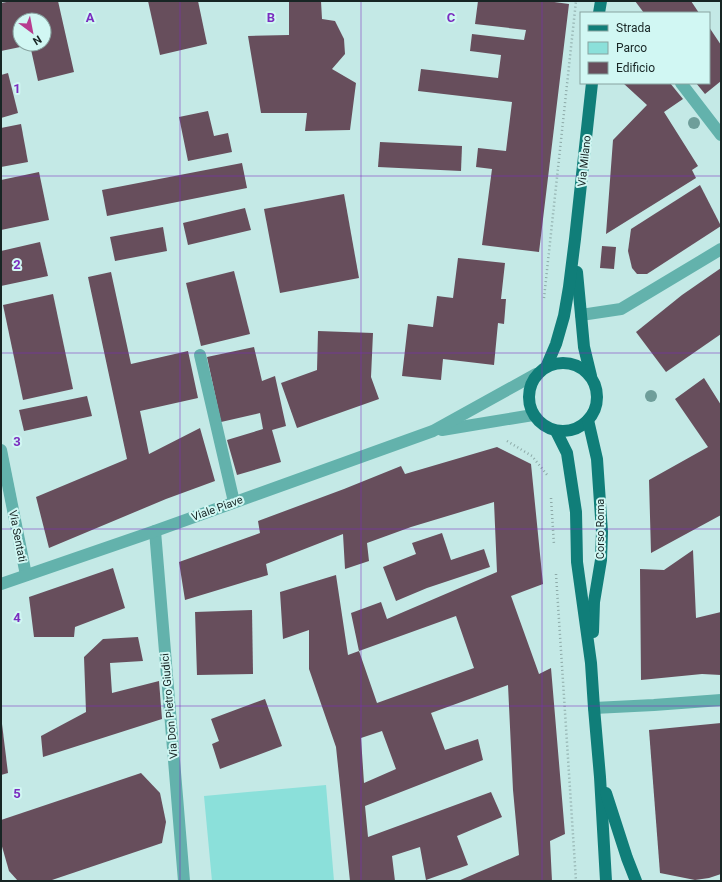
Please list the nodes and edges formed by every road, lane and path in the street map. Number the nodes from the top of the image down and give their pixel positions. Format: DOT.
graph roads {
  1 [pos="601,1"];
  2 [pos="599,12"];
  3 [pos="592,84"];
  4 [pos="682,84"];
  5 [pos="721,135"];
  6 [pos="575,239"];
  7 [pos="721,249"];
  8 [pos="581,315"];
  9 [pos="200,355"];
  10 [pos="547,365"];
  11 [pos="536,374"];
  12 [pos="591,376"];
  13 [pos="532,415"];
  14 [pos="588,420"];
  15 [pos="433,431"];
  16 [pos="556,431"];
  17 [pos="1,450"];
  18 [pos="234,502"];
  19 [pos="154,531"];
  20 [pos="26,575"];
  21 [pos="1,584"];
  22 [pos="591,663"];
  23 [pos="721,700"];
  24 [pos="594,708"];
  25 [pos="600,777"];
  26 [pos="184,881"];
  27 [pos="606,881"];
  28 [pos="636,881"];
  1 -- 2 [label="main road"];
  3 -- 6 [label="main road, Via Milano"];
  4 -- 5 [label="street"];
  6 -- 8 [label="main road, Via Milano"];
  6 -- 10 [label="main road, Via Milano"];
  7 -- 8 [label="street"];
  8 -- 12 [label="main road, Via Milano"];
  9 -- 18 [label="street"];
  10 -- 11 [label="main road"];
  10 -- 12 [label="main road"];
  11 -- 13 [label="main road"];
  11 -- 15 [label="street, Viale Piave"];
  12 -- 14 [label="main road"];
  13 -- 15 [label="street, Viale Piave"];
  13 -- 16 [label="main road"];
  14 -- 16 [label="main road"];
  14 -- 22 [label="main road, Corso Roma"];
  15 -- 18 [label="street, Viale Piave"];
  16 -- 22 [label="main road, Corso Roma"];
  17 -- 20 [label="street, Via Sentati"];
  18 -- 19 [label="street, Viale Piave"];
  19 -- 20 [label="street, Viale Piave"];
  19 -- 26 [label="street, Via Don Pietro Giudici"];
  20 -- 21 [label="street, Viale Piave"];
  22 -- 24 [label="main road, Corso Roma"];
  23 -- 24 [label="street"];
  24 -- 25 [label="main road, Corso Roma"];
  25 -- 27 [label="main road, Corso Roma"];
  25 -- 28 [label="main road, Corso Roma"];
}
